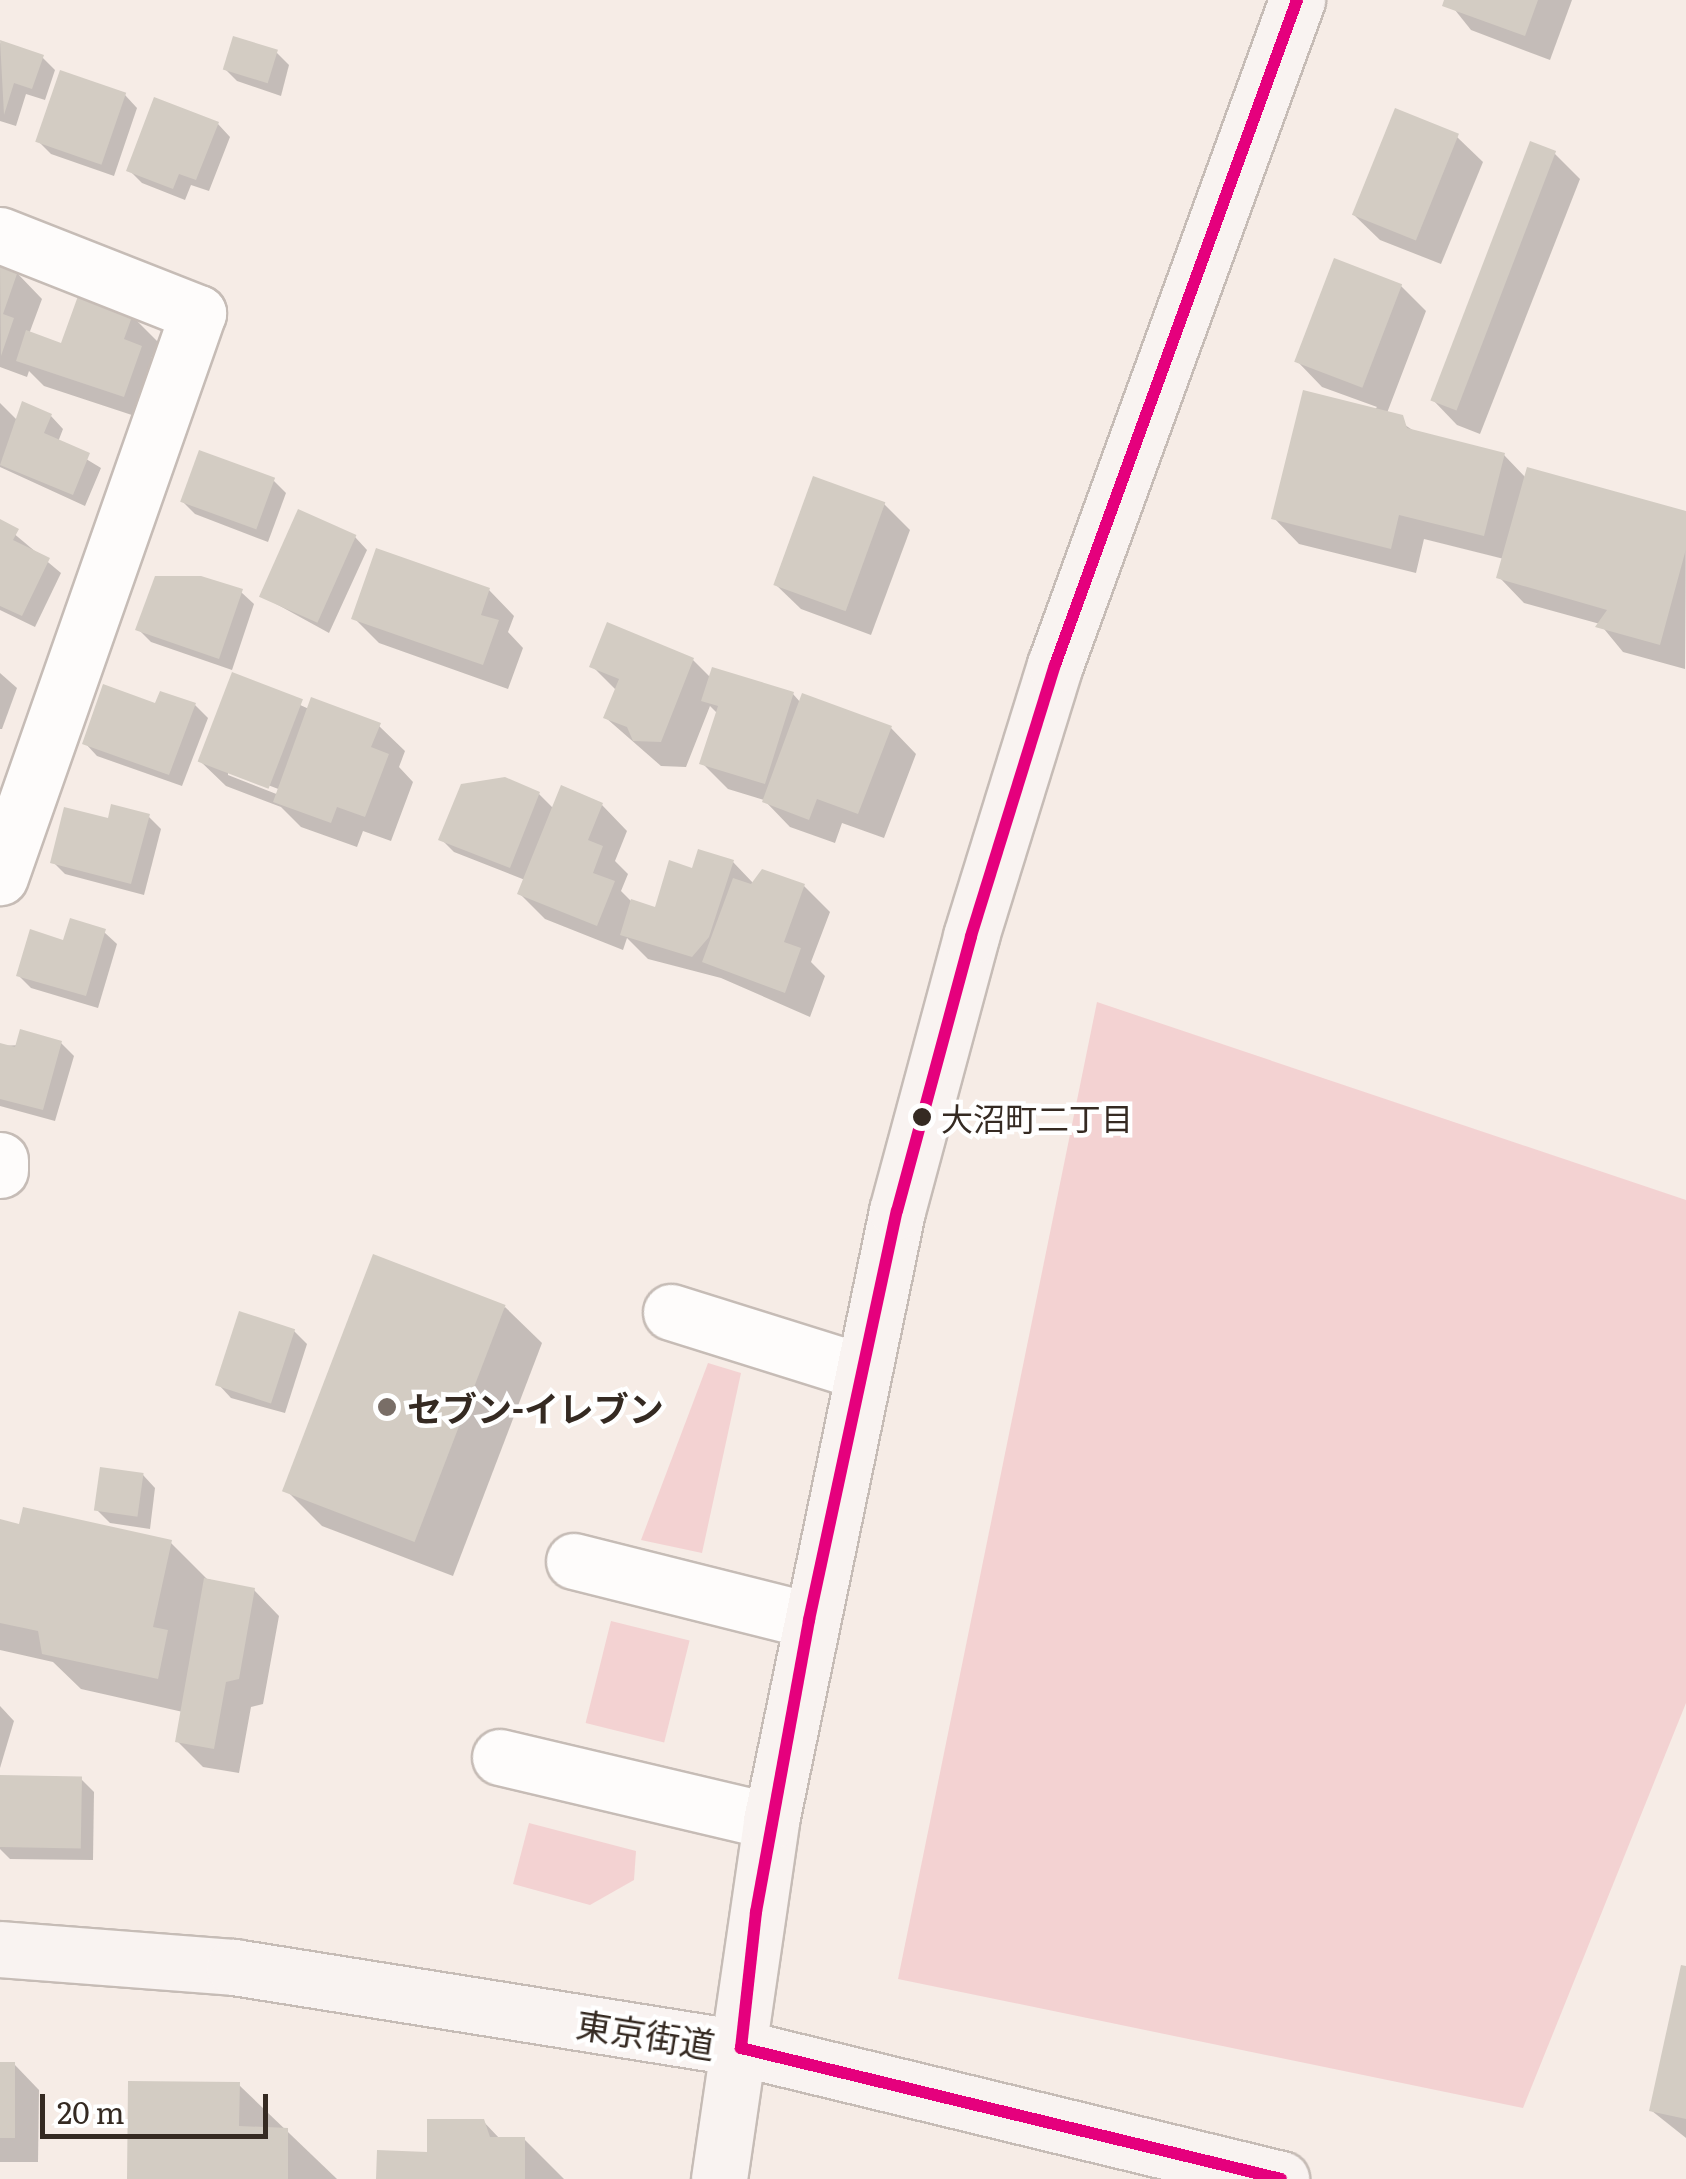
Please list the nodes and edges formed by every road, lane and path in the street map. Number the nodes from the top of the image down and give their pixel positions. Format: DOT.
graph roads {
  1 [pos="1297,0"];
  2 [pos="0,235"];
  3 [pos="0,876"];
  4 [pos="0,1160"];
  5 [pos="0,1170"];
  6 [pos="671,1312"];
  7 [pos="863,1372"];
  8 [pos="574,1562"];
  9 [pos="810,1620"];
  10 [pos="500,1758"];
  11 [pos="771,1820"];
  12 [pos="0,1949"];
  13 [pos="742,2048"];
  14 [pos="719,2179"];
  15 [pos="1281,2179"];
  1 -- 7 [label="main road"];
  2 -- 3 [label="street"];
  4 -- 5 [label="street"];
  6 -- 7 [label="street"];
  7 -- 9 [label="main road"];
  8 -- 9 [label="street"];
  9 -- 11 [label="main road"];
  10 -- 11 [label="street"];
  11 -- 13 [label="main road"];
  12 -- 13 [label="main road, 東京街道"];
  13 -- 14 [label="main road"];
  13 -- 15 [label="main road, 東京街道"];
}
